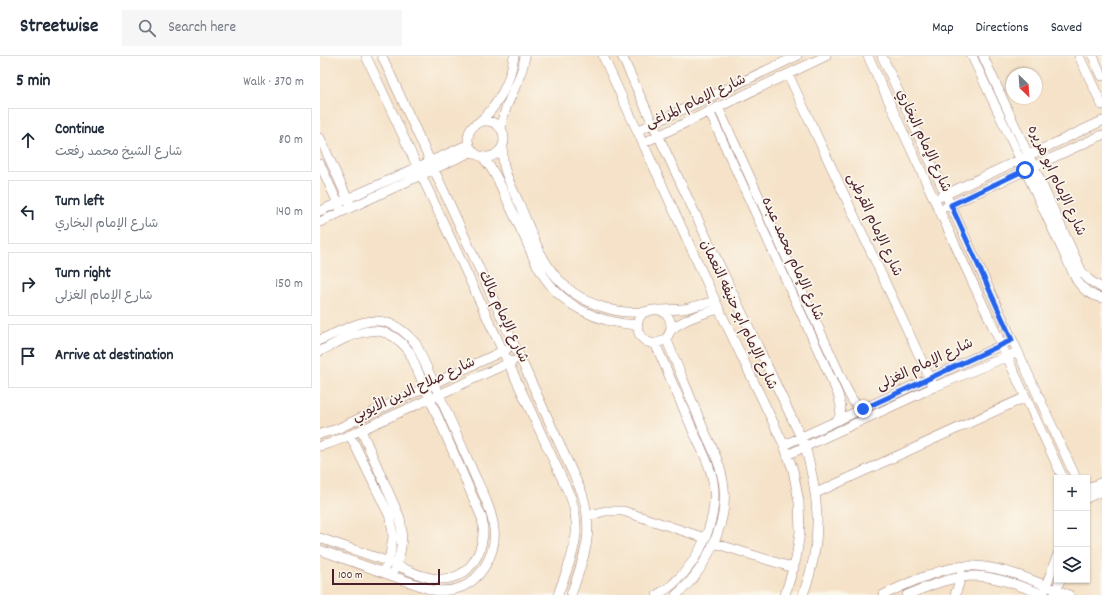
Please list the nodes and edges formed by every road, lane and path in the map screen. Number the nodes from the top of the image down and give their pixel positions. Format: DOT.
graph roads {
  1 [pos="366,56"];
  2 [pos="382,56"];
  3 [pos="514,56"];
  4 [pos="525,56"];
  5 [pos="603,56"];
  6 [pos="622,56"];
  7 [pos="798,56"];
  8 [pos="826,56"];
  9 [pos="868,56"];
  10 [pos="882,56"];
  11 [pos="972,56"];
  12 [pos="983,56"];
  13 [pos="1080,56"];
  14 [pos="1093,56"];
  15 [pos="788,74"];
  16 [pos="1102,76"];
  17 [pos="1102,105"];
  18 [pos="718,107"];
  19 [pos="709,111"];
  20 [pos="1102,121"];
  21 [pos="478,123"];
  22 [pos="1014,123"];
  23 [pos="653,124"];
  24 [pos="1005,127"];
  25 [pos="501,129"];
  26 [pos="637,131"];
  27 [pos="658,135"];
  28 [pos="1102,135"];
  29 [pos="320,138"];
  30 [pos="643,143"];
  31 [pos="503,146"];
  32 [pos="471,148"];
  33 [pos="1029,155"];
  34 [pos="482,156"];
  35 [pos="1020,160"];
  36 [pos="320,164"];
  37 [pos="432,165"];
  38 [pos="1034,166"];
  39 [pos="1025,170"];
  40 [pos="419,171"];
  41 [pos="946,194"];
  42 [pos="347,198"];
  43 [pos="935,200"];
  44 [pos="338,203"];
  45 [pos="951,205"];
  46 [pos="352,207"];
  47 [pos="940,210"];
  48 [pos="320,211"];
  49 [pos="342,212"];
  50 [pos="320,222"];
  51 [pos="777,237"];
  52 [pos="768,242"];
  53 [pos="1102,288"];
  54 [pos="1102,298"];
  55 [pos="717,305"];
  56 [pos="661,310"];
  57 [pos="644,312"];
  58 [pos="637,325"];
  59 [pos="671,330"];
  60 [pos="666,338"];
  61 [pos="320,340"];
  62 [pos="1012,340"];
  63 [pos="655,343"];
  64 [pos="1002,345"];
  65 [pos="514,346"];
  66 [pos="320,351"];
  67 [pos="503,351"];
  68 [pos="1018,352"];
  69 [pos="1007,356"];
  70 [pos="519,358"];
  71 [pos="508,363"];
  72 [pos="930,378"];
  73 [pos="434,383"];
  74 [pos="934,387"];
  75 [pos="424,388"];
  76 [pos="439,394"];
  77 [pos="1026,397"];
  78 [pos="429,398"];
  79 [pos="863,409"];
  80 [pos="839,420"];
  81 [pos="362,430"];
  82 [pos="320,434"];
  83 [pos="350,435"];
  84 [pos="801,438"];
  85 [pos="784,445"];
  86 [pos="320,446"];
  87 [pos="805,446"];
  88 [pos="787,455"];
  89 [pos="1062,475"];
  90 [pos="1075,475"];
  91 [pos="1102,482"];
  92 [pos="478,483"];
  93 [pos="468,487"];
  94 [pos="1090,488"];
  95 [pos="1102,491"];
  96 [pos="816,493"];
  97 [pos="1090,497"];
  98 [pos="588,516"];
  99 [pos="320,538"];
  100 [pos="705,538"];
  101 [pos="714,543"];
  102 [pos="320,550"];
  103 [pos="392,563"];
  104 [pos="1054,565"];
  105 [pos="960,567"];
  106 [pos="794,568"];
  107 [pos="382,572"];
  108 [pos="392,576"];
  109 [pos="938,578"];
  110 [pos="961,578"];
  111 [pos="1059,583"];
  112 [pos="1044,593"];
  113 [pos="1056,593"];
  114 [pos="558,595"];
  115 [pos="571,595"];
  116 [pos="657,595"];
  117 [pos="676,595"];
  118 [pos="785,595"];
  119 [pos="803,595"];
  120 [pos="883,595"];
  121 [pos="907,595"];
  122 [pos="955,595"];
  123 [pos="1069,595"];
  1 -- 40 [label="street, شارع الإمام مالك"];
  2 -- 37 [label="street, شارع الإمام مالك"];
  3 -- 21 [label="street"];
  4 -- 25 [label="street"];
  5 -- 26 [label="street, شارع الإمام ابو حنيفه النعمان"];
  6 -- 23 [label="street, شارع الإمام ابو حنيفه النعمان"];
  7 -- 23 [label="street, شارع الإمام المراغى"];
  8 -- 15 [label="street, شارع الإمام المراغى"];
  9 -- 43 [label="street, شارع الإمام البخاري"];
  10 -- 41 [label="street, شارع الإمام البخاري"];
  11 -- 24 [label="street, شارع الإمام ابو هريره"];
  12 -- 22 [label="street, شارع الإمام ابو هريره"];
  13 -- 17 [label="street"];
  14 -- 16 [label="street"];
  15 -- 18 [label="street, شارع الإمام المراغى"];
  15 -- 72 [label="street, شارع الإمام القرطبى"];
  18 -- 19 [label="street, شارع الإمام المراغى"];
  18 -- 51 [label="street, شارع الإمام محمد عبده"];
  19 -- 27 [label="street, شارع الإمام المراغى"];
  19 -- 52 [label="street, شارع الإمام محمد عبده"];
  20 -- 33 [label="street"];
  21 -- 25 [label="street"];
  21 -- 32 [label="street"];
  22 -- 24 [label="street"];
  22 -- 33 [label="street, شارع الإمام ابو هريره"];
  23 -- 26 [label="street, شارع الإمام المراغى"];
  23 -- 27 [label="street, شارع الإمام ابو حنيفه النعمان"];
  24 -- 35 [label="street, شارع الإمام ابو هريره"];
  25 -- 31 [label="street"];
  26 -- 30 [label="street, شارع الإمام ابو حنيفه النعمان"];
  27 -- 30 [label="street, شارع الإمام المراغى"];
  27 -- 84 [label="street, شارع الإمام ابو حنيفه النعمان"];
  28 -- 38 [label="street"];
  29 -- 42 [label="street"];
  30 -- 55 [label="street, شارع الإمام ابو حنيفه النعمان"];
  31 -- 34 [label="street"];
  31 -- 57 [label="street"];
  32 -- 34 [label="street"];
  32 -- 37 [label="street"];
  33 -- 35 [label="street"];
  33 -- 38 [label="street, شارع الإمام ابو هريره"];
  34 -- 58 [label="street"];
  35 -- 39 [label="street, شارع الإمام ابو هريره"];
  35 -- 41 [label="street"];
  36 -- 44 [label="street"];
  37 -- 40 [label="street"];
  37 -- 65 [label="street, شارع الإمام مالك"];
  38 -- 39 [label="street"];
  38 -- 53 [label="street, شارع الإمام ابو هريره"];
  39 -- 45 [label="street"];
  39 -- 54 [label="street, شارع الإمام ابو هريره"];
  40 -- 42 [label="street"];
  40 -- 46 [label="street"];
  40 -- 67 [label="street, شارع الإمام مالك"];
  41 -- 43 [label="street"];
  41 -- 45 [label="street, شارع الإمام البخاري"];
  42 -- 44 [label="street"];
  42 -- 46 [label="street"];
  43 -- 47 [label="street, شارع الإمام البخاري"];
  44 -- 48 [label="street"];
  44 -- 49 [label="street"];
  45 -- 47 [label="street"];
  45 -- 62 [label="street, شارع الإمام البخاري"];
  46 -- 49 [label="street"];
  47 -- 64 [label="street, شارع الإمام البخاري"];
  49 -- 50 [label="street"];
  51 -- 52 [label="street"];
  51 -- 79 [label="street, شارع الإمام محمد عبده"];
  52 -- 80 [label="street, شارع الإمام محمد عبده"];
  55 -- 56 [label="street"];
  55 -- 59 [label="street"];
  55 -- 85 [label="street, شارع الإمام ابو حنيفه النعمان"];
  56 -- 57 [label="street"];
  56 -- 59 [label="street"];
  57 -- 58 [label="street"];
  58 -- 63 [label="street"];
  59 -- 60 [label="street"];
  60 -- 63 [label="street"];
  60 -- 101 [label="street"];
  61 -- 73 [label="street"];
  62 -- 64 [label="street, شارع الإمام الغزلى"];
  62 -- 68 [label="street, شارع الإمام البخاري"];
  63 -- 100 [label="street"];
  64 -- 69 [label="street, شارع الإمام البخاري"];
  64 -- 72 [label="street, شارع الإمام الغزلى"];
  65 -- 67 [label="street, شارع صلاح الدين الأيوبي"];
  65 -- 70 [label="street, شارع الإمام مالك"];
  66 -- 75 [label="street"];
  67 -- 71 [label="street, شارع الإمام مالك"];
  67 -- 73 [label="street, شارع صلاح الدين الأيوبي"];
  68 -- 69 [label="street, شارع الإمام الغزلى"];
  68 -- 90 [label="street, شارع الإمام البخاري"];
  69 -- 74 [label="street, شارع الإمام الغزلى"];
  69 -- 77 [label="street, شارع الإمام البخاري"];
  70 -- 71 [label="street, شارع صلاح الدين الأيوبي"];
  70 -- 98 [label="street, شارع الإمام مالك"];
  71 -- 76 [label="street, شارع صلاح الدين الأيوبي"];
  71 -- 114 [label="street, شارع الإمام مالك"];
  72 -- 74 [label="street, شارع الإمام القرطبى"];
  72 -- 79 [label="street, شارع الإمام الغزلى"];
  73 -- 75 [label="street, شارع صلاح الدين الأيوبي"];
  73 -- 76 [label="street"];
  74 -- 87 [label="street, شارع الإمام الغزلى"];
  75 -- 78 [label="street"];
  75 -- 82 [label="street, شارع صلاح الدين الأيوبي"];
  76 -- 78 [label="street, شارع صلاح الدين الأيوبي"];
  76 -- 92 [label="street"];
  77 -- 89 [label="street, شارع الإمام البخاري"];
  77 -- 96 [label="street"];
  78 -- 81 [label="street, شارع صلاح الدين الأيوبي"];
  78 -- 93 [label="street"];
  79 -- 80 [label="street, شارع الإمام الغزلى"];
  80 -- 84 [label="street, شارع الإمام الغزلى"];
  81 -- 83 [label="street, شارع صلاح الدين الأيوبي"];
  81 -- 103 [label="street"];
  83 -- 86 [label="street, شارع صلاح الدين الأيوبي"];
  83 -- 103 [label="street"];
  84 -- 85 [label="street, شارع الإمام الغزلى"];
  84 -- 87 [label="street, شارع الإمام ابو حنيفه النعمان"];
  85 -- 88 [label="street, شارع الإمام ابو حنيفه النعمان"];
  87 -- 88 [label="street, شارع الإمام الغزلى"];
  87 -- 96 [label="street, شارع الإمام ابو حنيفه النعمان"];
  88 -- 106 [label="street, شارع الإمام ابو حنيفه النعمان"];
  91 -- 94 [label="street"];
  92 -- 93 [label="street"];
  92 -- 108 [label="street"];
  93 -- 103 [label="street"];
  95 -- 97 [label="street"];
  96 -- 119 [label="street, شارع الإمام ابو حنيفه النعمان"];
  98 -- 100 [label="street"];
  98 -- 115 [label="street, شارع الإمام مالك"];
  99 -- 103 [label="street"];
  100 -- 116 [label="street"];
  101 -- 106 [label="street"];
  101 -- 117 [label="street"];
  102 -- 107 [label="street"];
  103 -- 107 [label="street"];
  103 -- 108 [label="street"];
  104 -- 112 [label="street"];
  105 -- 109 [label="street"];
  105 -- 110 [label="street"];
  105 -- 112 [label="street"];
  106 -- 118 [label="street, شارع الإمام ابو حنيفه النعمان"];
  107 -- 108 [label="street"];
  109 -- 110 [label="street"];
  109 -- 120 [label="street"];
  109 -- 121 [label="street"];
  110 -- 112 [label="street"];
  110 -- 122 [label="street"];
  111 -- 113 [label="street"];
  112 -- 113 [label="street"];
  113 -- 123 [label="street"];
}
